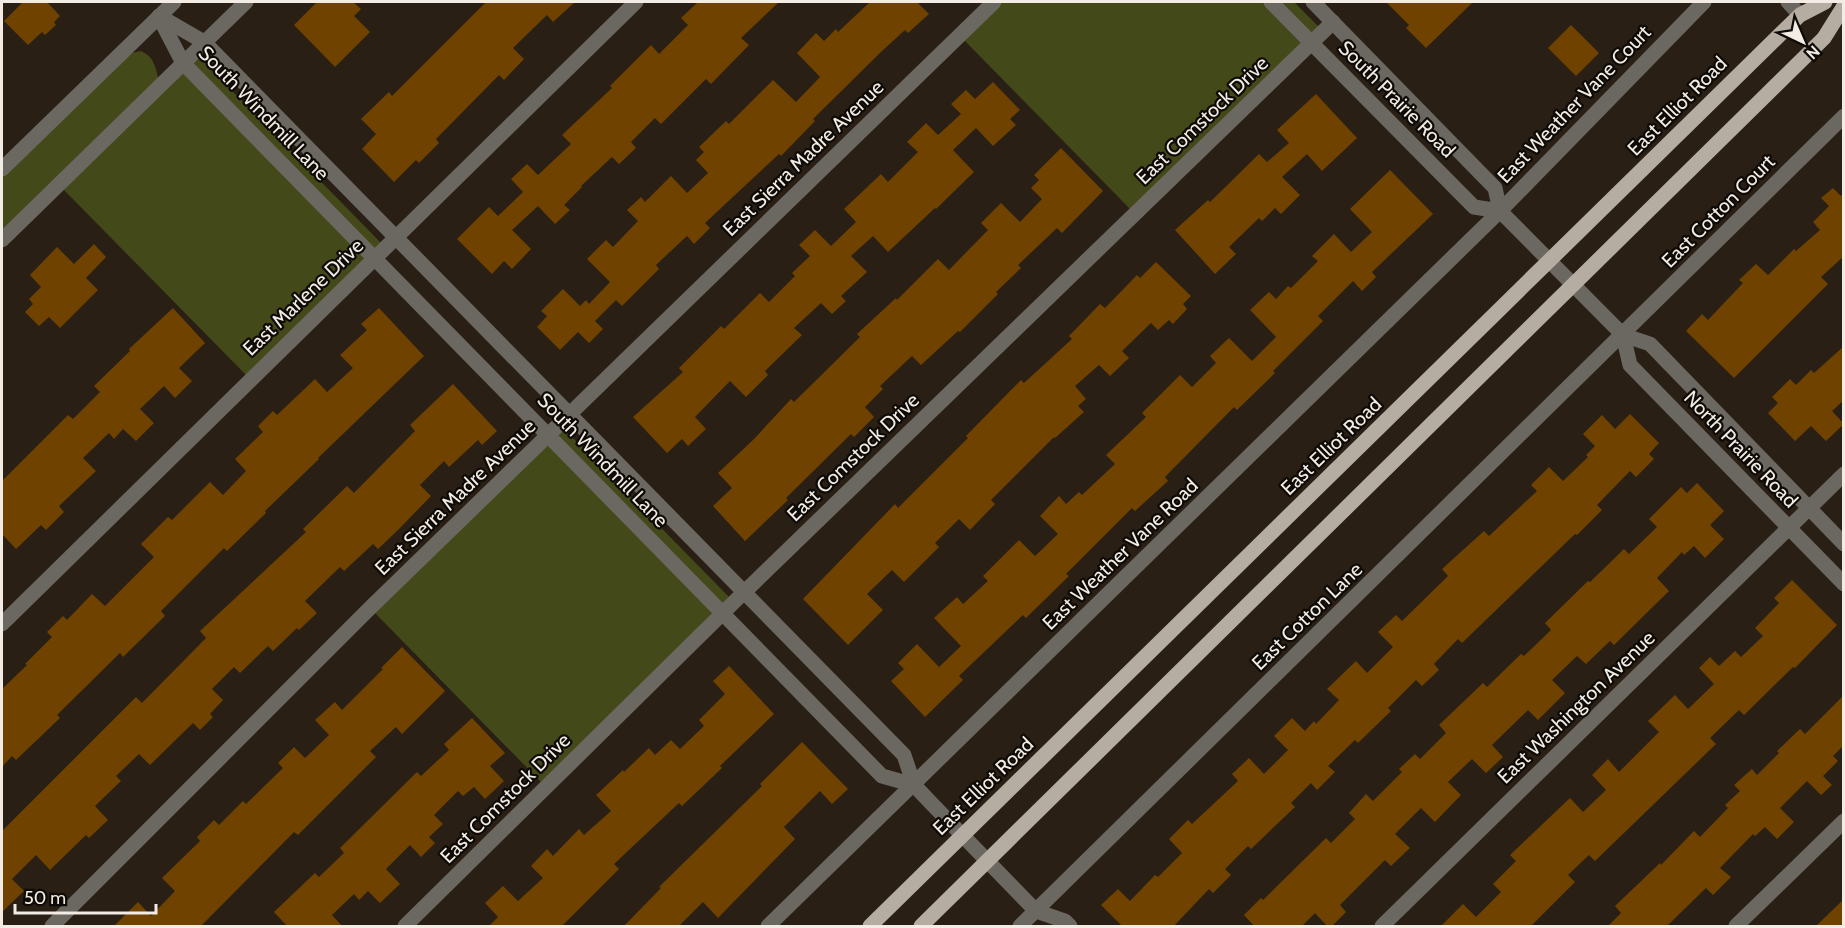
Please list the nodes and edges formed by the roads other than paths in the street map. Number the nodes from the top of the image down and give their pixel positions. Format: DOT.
graph roads {
  1 [pos="174,2"];
  2 [pos="246,2"];
  3 [pos="636,2"];
  4 [pos="994,2"];
  5 [pos="1271,2"];
  6 [pos="1313,2"];
  7 [pos="1704,2"];
  8 [pos="1788,2"];
  9 [pos="1825,2"];
  10 [pos="1844,6"];
  11 [pos="1800,15"];
  12 [pos="159,16"];
  13 [pos="1333,22"];
  14 [pos="204,42"];
  15 [pos="1312,43"];
  16 [pos="183,63"];
  17 [pos="1844,116"];
  18 [pos="2,169"];
  19 [pos="1500,211"];
  20 [pos="395,236"];
  21 [pos="2,240"];
  22 [pos="375,257"];
  23 [pos="1555,266"];
  24 [pos="1574,284"];
  25 [pos="1623,335"];
  26 [pos="570,415"];
  27 [pos="549,435"];
  28 [pos="1844,474"];
  29 [pos="1799,517"];
  30 [pos="1844,544"];
  31 [pos="1844,584"];
  32 [pos="744,592"];
  33 [pos="723,612"];
  34 [pos="2,624"];
  35 [pos="914,785"];
  36 [pos="1844,822"];
  37 [pos="963,835"];
  38 [pos="988,861"];
  39 [pos="1036,910"];
  40 [pos="52,927"];
  41 [pos="405,927"];
  42 [pos="768,927"];
  43 [pos="870,927"];
  44 [pos="921,927"];
  45 [pos="1020,927"];
  46 [pos="1040,927"];
  47 [pos="1070,927"];
  48 [pos="1382,927"];
  49 [pos="1736,927"];
  1 -- 12 [label="street"];
  2 -- 14 [label="street"];
  3 -- 20 [label="street, East Marlene Drive"];
  4 -- 26 [label="street, East Sierra Madre Avenue"];
  5 -- 15 [label="street, South Prairie Road"];
  6 -- 13 [label="street, South Prairie Road"];
  7 -- 19 [label="street, East Weather Vane Court"];
  8 -- 11 [label="street"];
  9 -- 11 [label="main road, East Elliot Road"];
  10 -- 24 [label="main road"];
  11 -- 23 [label="main road, East Elliot Road"];
  12 -- 14 [label="street, South Windmill Lane"];
  12 -- 16 [label="street, South Windmill Lane"];
  12 -- 18 [label="street"];
  13 -- 15 [label="street, East Comstock Drive"];
  13 -- 19 [label="street, South Prairie Road"];
  14 -- 16 [label="street"];
  14 -- 20 [label="street, South Windmill Lane"];
  15 -- 19 [label="street, South Prairie Road"];
  15 -- 32 [label="street, East Comstock Drive"];
  16 -- 21 [label="street"];
  16 -- 22 [label="street, South Windmill Lane"];
  17 -- 25 [label="street, East Cotton Court"];
  19 -- 23 [label="street, South Prairie Road"];
  19 -- 35 [label="street, East Weather Vane Road"];
  20 -- 22 [label="street, East Marlene Drive"];
  20 -- 26 [label="street, South Windmill Lane"];
  22 -- 27 [label="street, South Windmill Lane"];
  22 -- 34 [label="street, East Marlene Drive"];
  23 -- 24 [label="street, North Prairie Road"];
  23 -- 37 [label="main road, East Elliot Road"];
  24 -- 25 [label="street, North Prairie Road"];
  24 -- 38 [label="main road"];
  25 -- 29 [label="street, North Prairie Road"];
  25 -- 29 [label="street, North Prairie Road"];
  25 -- 39 [label="street, East Cotton Lane"];
  26 -- 27 [label="street, East Sierra Madre Avenue"];
  26 -- 32 [label="street, South Windmill Lane"];
  27 -- 33 [label="street, South Windmill Lane"];
  27 -- 40 [label="street, East Sierra Madre Avenue"];
  28 -- 29 [label="street, East Washington Avenue"];
  29 -- 30 [label="street, North Prairie Road"];
  29 -- 31 [label="street, North Prairie Road"];
  29 -- 48 [label="street, East Washington Avenue"];
  32 -- 33 [label="street, East Comstock Drive"];
  32 -- 35 [label="street, South Windmill Lane"];
  33 -- 35 [label="street, South Windmill Lane"];
  33 -- 41 [label="street, East Comstock Drive"];
  35 -- 37 [label="street, South Windmill Lane"];
  35 -- 42 [label="street, East Weather Vane Road"];
  36 -- 49 [label="street"];
  37 -- 38 [label="street, South Windmill Lane"];
  37 -- 43 [label="main road, East Elliot Road"];
  38 -- 39 [label="street, South Windmill Lane"];
  38 -- 44 [label="main road"];
  39 -- 45 [label="street, East Cotton Lane"];
  39 -- 46 [label="street"];
  39 -- 47 [label="street"];
}
